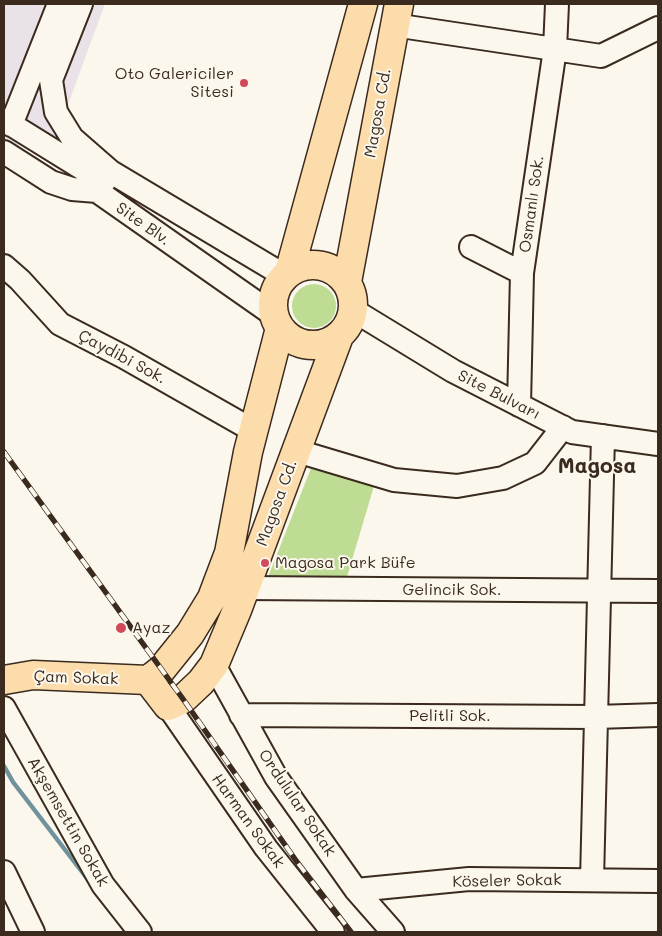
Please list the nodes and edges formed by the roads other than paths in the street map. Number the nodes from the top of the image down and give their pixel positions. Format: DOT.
graph roads {
  1 [pos="59,4"];
  2 [pos="82,4"];
  3 [pos="363,4"];
  4 [pos="558,4"];
  5 [pos="397,15"];
  6 [pos="658,28"];
  7 [pos="555,50"];
  8 [pos="7,122"];
  9 [pos="4,152"];
  10 [pos="104,182"];
  11 [pos="471,247"];
  12 [pos="4,266"];
  13 [pos="522,273"];
  14 [pos="287,274"];
  15 [pos="347,282"];
  16 [pos="353,310"];
  17 [pos="276,321"];
  18 [pos="339,336"];
  19 [pos="519,405"];
  20 [pos="563,427"];
  21 [pos="254,431"];
  22 [pos="603,436"];
  23 [pos="658,444"];
  24 [pos="296,451"];
  25 [pos="245,588"];
  26 [pos="599,591"];
  27 [pos="658,591"];
  28 [pos="214,665"];
  29 [pos="4,680"];
  30 [pos="148,680"];
  31 [pos="168,706"];
  32 [pos="4,708"];
  33 [pos="241,715"];
  34 [pos="658,715"];
  35 [pos="596,717"];
  36 [pos="4,872"];
  37 [pos="592,880"];
  38 [pos="658,881"];
  39 [pos="356,890"];
  40 [pos="33,932"];
  41 [pos="140,932"];
  42 [pos="333,932"];
  43 [pos="393,932"];
  1 -- 8 [label="street"];
  2 -- 10 [label="street"];
  3 -- 14 [label="main road"];
  4 -- 7 [label="street, Osmanlı Sok."];
  5 -- 7 [label="street"];
  5 -- 15 [label="main road, Magosa Cd."];
  6 -- 7 [label="street"];
  7 -- 13 [label="street, Osmanlı Sok."];
  8 -- 10 [label="street"];
  9 -- 10 [label="street, Site Blv."];
  10 -- 14 [label="street, Site Blv."];
  10 -- 17 [label="street, Site Blv."];
  11 -- 13 [label="street"];
  12 -- 21 [label="street, Çaydibi Sok."];
  13 -- 19 [label="street, Osmanlı Sok."];
  14 -- 15 [label="main road"];
  14 -- 17 [label="main road"];
  15 -- 16 [label="main road"];
  16 -- 18 [label="main road"];
  16 -- 19 [label="street, Site Bulvarı"];
  17 -- 18 [label="main road"];
  17 -- 21 [label="main road, Magosa Cd."];
  18 -- 24 [label="main road, Magosa Cd."];
  19 -- 20 [label="street, Site Bulvarı"];
  20 -- 22 [label="street, Site Bulvarı"];
  20 -- 24 [label="street"];
  21 -- 30 [label="main road, Magosa Cd."];
  22 -- 23 [label="street, Site Bulvarı"];
  22 -- 26 [label="street"];
  24 -- 25 [label="main road, Magosa Cd."];
  25 -- 26 [label="street, Gelincik Sok."];
  25 -- 28 [label="main road, Magosa Cd."];
  26 -- 27 [label="street, Gelincik Sok."];
  26 -- 35 [label="street"];
  28 -- 31 [label="main road, Magosa Cd."];
  28 -- 33 [label="street, Ordulular Sokak"];
  29 -- 30 [label="main road, Çam Sokak"];
  30 -- 31 [label="main road"];
  31 -- 42 [label="street, Harman Sokak"];
  32 -- 41 [label="street, Akşemsettin Sokak"];
  33 -- 35 [label="street, Pelitli Sok."];
  33 -- 39 [label="street, Ordulular Sokak"];
  34 -- 35 [label="street, Pelitli Sok."];
  35 -- 37 [label="street"];
  36 -- 40 [label="street"];
  37 -- 38 [label="street, Köseler Sokak"];
  37 -- 39 [label="street, Köseler Sokak"];
  39 -- 43 [label="street, Ordulular Sokak"];
}
